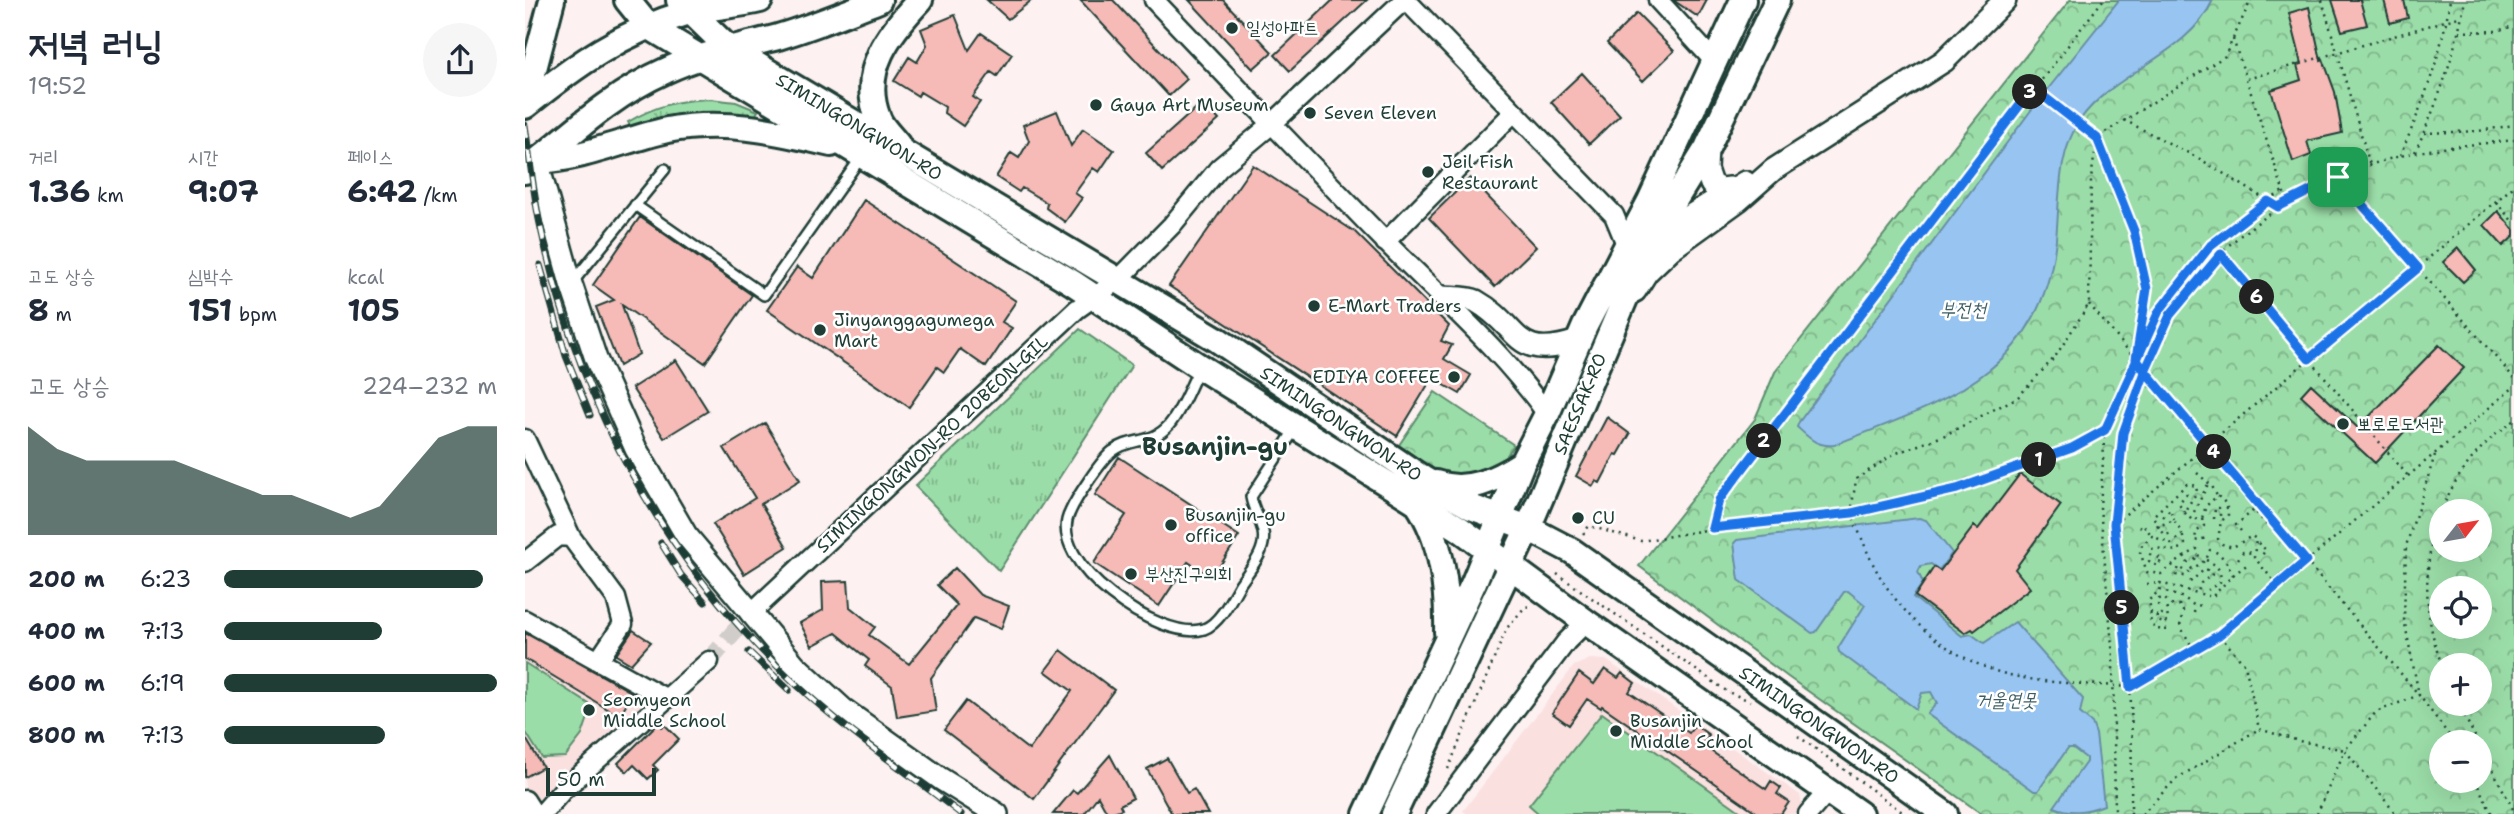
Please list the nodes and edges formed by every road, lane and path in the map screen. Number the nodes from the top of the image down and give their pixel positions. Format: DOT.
graph roads {
  1 [pos="552,0"];
  2 [pos="627,0"];
  3 [pos="760,0"];
  4 [pos="879,0"];
  5 [pos="920,0"];
  6 [pos="1154,0"];
  7 [pos="1405,0"];
  8 [pos="1658,0"];
  9 [pos="1742,0"];
  10 [pos="1777,0"];
  11 [pos="2005,0"];
  12 [pos="2103,0"];
  13 [pos="2251,0"];
  14 [pos="2322,0"];
  15 [pos="2449,0"];
  16 [pos="2465,0"];
  17 [pos="684,6"];
  18 [pos="2462,16"];
  19 [pos="2446,21"];
  20 [pos="648,26"];
  21 [pos="2514,26"];
  22 [pos="2459,33"];
  23 [pos="2233,38"];
  24 [pos="727,47"];
  25 [pos="2337,53"];
  26 [pos="702,57"];
  27 [pos="1714,61"];
  28 [pos="2247,79"];
  29 [pos="525,86"];
  30 [pos="2033,88"];
  31 [pos="525,106"];
  32 [pos="1513,113"];
  33 [pos="2124,120"];
  34 [pos="1272,124"];
  35 [pos="2514,125"];
  36 [pos="2424,133"];
  37 [pos="2097,138"];
  38 [pos="2514,141"];
  39 [pos="1707,148"];
  40 [pos="859,152"];
  41 [pos="2415,152"];
  42 [pos="907,156"];
  43 [pos="2400,156"];
  44 [pos="531,166"];
  45 [pos="2370,166"];
  46 [pos="665,169"];
  47 [pos="1773,170"];
  48 [pos="2338,177"];
  49 [pos="2514,186"];
  50 [pos="1730,188"];
  51 [pos="2283,191"];
  52 [pos="2268,201"];
  53 [pos="2287,202"];
  54 [pos="2496,202"];
  55 [pos="635,205"];
  56 [pos="2278,207"];
  57 [pos="2514,223"];
  58 [pos="1385,242"];
  59 [pos="1638,243"];
  60 [pos="2221,254"];
  61 [pos="2418,268"];
  62 [pos="1118,280"];
  63 [pos="571,284"];
  64 [pos="1443,297"];
  65 [pos="1096,298"];
  66 [pos="2089,304"];
  67 [pos="1609,335"];
  68 [pos="1578,341"];
  69 [pos="2136,359"];
  70 [pos="2309,359"];
  71 [pos="1200,367"];
  72 [pos="2145,371"];
  73 [pos="2514,378"];
  74 [pos="2514,387"];
  75 [pos="1547,414"];
  76 [pos="2514,421"];
  77 [pos="1296,428"];
  78 [pos="2105,430"];
  79 [pos="525,439"];
  80 [pos="2208,445"];
  81 [pos="2436,452"];
  82 [pos="1522,463"];
  83 [pos="531,467"];
  84 [pos="2197,473"];
  85 [pos="2408,476"];
  86 [pos="2208,484"];
  87 [pos="1418,489"];
  88 [pos="2188,492"];
  89 [pos="2217,496"];
  90 [pos="2183,512"];
  91 [pos="2194,512"];
  92 [pos="1852,513"];
  93 [pos="1499,517"];
  94 [pos="2163,517"];
  95 [pos="2202,518"];
  96 [pos="2214,519"];
  97 [pos="2175,520"];
  98 [pos="2271,520"];
  99 [pos="2221,521"];
  100 [pos="2114,524"];
  101 [pos="1590,526"];
  102 [pos="2158,526"];
  103 [pos="2139,527"];
  104 [pos="1528,528"];
  105 [pos="1712,528"];
  106 [pos="2241,530"];
  107 [pos="2173,533"];
  108 [pos="2182,534"];
  109 [pos="2152,536"];
  110 [pos="571,537"];
  111 [pos="2206,538"];
  112 [pos="2258,543"];
  113 [pos="1487,551"];
  114 [pos="2253,553"];
  115 [pos="2262,555"];
  116 [pos="2193,556"];
  117 [pos="2158,557"];
  118 [pos="2184,557"];
  119 [pos="2238,559"];
  120 [pos="2206,560"];
  121 [pos="2306,561"];
  122 [pos="525,562"];
  123 [pos="2248,564"];
  124 [pos="1510,567"];
  125 [pos="2192,569"];
  126 [pos="2183,570"];
  127 [pos="2234,575"];
  128 [pos="2197,578"];
  129 [pos="2190,582"];
  130 [pos="2160,583"];
  131 [pos="2201,583"];
  132 [pos="2147,584"];
  133 [pos="2277,585"];
  134 [pos="2160,590"];
  135 [pos="2208,590"];
  136 [pos="1546,592"];
  137 [pos="2197,594"];
  138 [pos="2203,605"];
  139 [pos="2158,606"];
  140 [pos="2171,606"];
  141 [pos="2195,606"];
  142 [pos="2167,611"];
  143 [pos="2151,612"];
  144 [pos="2194,613"];
  145 [pos="750,614"];
  146 [pos="2157,616"];
  147 [pos="525,620"];
  148 [pos="1586,622"];
  149 [pos="2171,630"];
  150 [pos="2219,635"];
  151 [pos="1447,640"];
  152 [pos="2194,650"];
  153 [pos="2437,653"];
  154 [pos="598,661"];
  155 [pos="709,661"];
  156 [pos="2114,685"];
  157 [pos="2130,687"];
  158 [pos="2419,695"];
  159 [pos="667,699"];
  160 [pos="1750,702"];
  161 [pos="2259,729"];
  162 [pos="2446,730"];
  163 [pos="1795,734"];
  164 [pos="2345,750"];
  165 [pos="2492,767"];
  166 [pos="1445,777"];
  167 [pos="2482,793"];
  168 [pos="525,800"];
  169 [pos="1817,805"];
  170 [pos="2513,807"];
  171 [pos="534,814"];
  172 [pos="542,814"];
  173 [pos="997,814"];
  174 [pos="1366,814"];
  175 [pos="1394,814"];
  176 [pos="1436,814"];
  177 [pos="1860,814"];
  178 [pos="1905,814"];
  179 [pos="1945,814"];
  180 [pos="2115,814"];
  181 [pos="2131,814"];
  182 [pos="2142,814"];
  183 [pos="2317,814"];
  184 [pos="2396,814"];
  185 [pos="2493,814"];
  1 -- 29 [label="main road"];
  2 -- 20 [label="main road"];
  3 -- 17 [label="main road"];
  4 -- 24 [label="main road"];
  5 -- 42 [label="main road"];
  6 -- 34 [label="street, SAESSAK-RO"];
  7 -- 32 [label="street"];
  7 -- 34 [label="street, SIMINGONGWON-RO 20BEON-GIL"];
  8 -- 27 [label="street"];
  9 -- 27 [label="main road, SAESSAK-RO"];
  10 -- 39 [label="main road, SAESSAK-RO"];
  11 -- 47 [label="street"];
  12 -- 30 [label="path"];
  13 -- 23 [label="path"];
  14 -- 25 [label="path"];
  15 -- 19 [label="path"];
  16 -- 18 [label="path"];
  17 -- 20 [label="main road"];
  17 -- 24 [label="main road, SIMINGONGWON-RO"];
  18 -- 19 [label="path"];
  18 -- 22 [label="path"];
  19 -- 25 [label="path"];
  19 -- 43 [label="path"];
  20 -- 26 [label="main road, SIMINGONGWON-RO"];
  20 -- 31 [label="main road"];
  21 -- 22 [label="path"];
  22 -- 36 [label="path"];
  23 -- 28 [label="path"];
  23 -- 33 [label="path"];
  24 -- 26 [label="main road"];
  24 -- 42 [label="main road, SIMINGONGWON-RO"];
  25 -- 28 [label="path"];
  25 -- 45 [label="path"];
  26 -- 40 [label="main road, SIMINGONGWON-RO"];
  26 -- 44 [label="main road"];
  27 -- 59 [label="main road, SAESSAK-RO"];
  28 -- 51 [label="path"];
  30 -- 37 [label="path"];
  30 -- 105 [label="path"];
  32 -- 58 [label="street"];
  32 -- 59 [label="street"];
  33 -- 37 [label="path"];
  33 -- 52 [label="path"];
  34 -- 58 [label="street, SAESSAK-RO"];
  34 -- 62 [label="street, SIMINGONGWON-RO 20BEON-GIL"];
  35 -- 36 [label="path"];
  36 -- 41 [label="path"];
  37 -- 66 [label="path"];
  37 -- 69 [label="path"];
  38 -- 41 [label="path"];
  39 -- 50 [label="street"];
  39 -- 59 [label="main road, SAESSAK-RO"];
  40 -- 44 [label="main road"];
  40 -- 55 [label="lane"];
  40 -- 65 [label="main road, SIMINGONGWON-RO"];
  41 -- 43 [label="path"];
  42 -- 62 [label="main road, SIMINGONGWON-RO"];
  43 -- 45 [label="path"];
  44 -- 63 [label="street"];
  45 -- 48 [label="path"];
  46 -- 55 [label="lane"];
  47 -- 50 [label="street"];
  47 -- 67 [label="street"];
  48 -- 53 [label="path"];
  48 -- 61 [label="path"];
  49 -- 54 [label="path"];
  50 -- 59 [label="street"];
  51 -- 52 [label="path"];
  51 -- 53 [label="path"];
  52 -- 56 [label="path"];
  52 -- 69 [label="path"];
  53 -- 56 [label="path"];
  54 -- 57 [label="path"];
  54 -- 61 [label="path"];
  55 -- 63 [label="lane"];
  56 -- 60 [label="path"];
  58 -- 64 [label="street, SAESSAK-RO"];
  59 -- 67 [label="main road, SAESSAK-RO"];
  59 -- 68 [label="main road, SAESSAK-RO"];
  60 -- 70 [label="path"];
  60 -- 72 [label="path"];
  61 -- 70 [label="path"];
  61 -- 73 [label="path"];
  62 -- 65 [label="street, SIMINGONGWON-RO 20BEON-GIL"];
  62 -- 87 [label="main road, SIMINGONGWON-RO"];
  63 -- 145 [label="street"];
  64 -- 68 [label="street, SAESSAK-RO"];
  64 -- 75 [label="street, SAESSAK-RO"];
  65 -- 71 [label="main road, SIMINGONGWON-RO"];
  65 -- 145 [label="street, SIMINGONGWON-RO 20BEON-GIL"];
  66 -- 69 [label="path"];
  66 -- 92 [label="path"];
  67 -- 104 [label="main road, SAESSAK-RO"];
  68 -- 75 [label="main road, SAESSAK-RO"];
  69 -- 72 [label="path"];
  69 -- 78 [label="path"];
  70 -- 80 [label="path"];
  70 -- 85 [label="path"];
  71 -- 77 [label="main road, SIMINGONGWON-RO"];
  71 -- 77 [label="lane"];
  72 -- 80 [label="path"];
  72 -- 100 [label="path"];
  74 -- 81 [label="path"];
  75 -- 82 [label="main road, SAESSAK-RO"];
  76 -- 153 [label="path"];
  77 -- 87 [label="main road, SIMINGONGWON-RO"];
  78 -- 92 [label="path"];
  78 -- 156 [label="path"];
  79 -- 83 [label="street"];
  80 -- 98 [label="path"];
  80 -- 100 [label="path"];
  81 -- 85 [label="path"];
  81 -- 158 [label="path"];
  82 -- 87 [label="main road"];
  82 -- 93 [label="main road, SAESSAK-RO"];
  83 -- 110 [label="street"];
  84 -- 86 [label="path"];
  85 -- 121 [label="path"];
  86 -- 89 [label="path"];
  86 -- 91 [label="path"];
  87 -- 93 [label="main road, SIMINGONGWON-RO"];
  87 -- 113 [label="main road, SIMINGONGWON-RO"];
  87 -- 151 [label="main road"];
  88 -- 90 [label="path"];
  89 -- 95 [label="path"];
  89 -- 99 [label="path"];
  90 -- 95 [label="path"];
  90 -- 102 [label="path"];
  92 -- 105 [label="path"];
  92 -- 156 [label="path"];
  93 -- 104 [label="main road, SIMINGONGWON-RO"];
  93 -- 113 [label="main road, SAESSAK-RO"];
  94 -- 97 [label="path"];
  95 -- 111 [label="path"];
  96 -- 99 [label="path"];
  97 -- 102 [label="path"];
  97 -- 108 [label="path"];
  98 -- 106 [label="path"];
  98 -- 121 [label="path"];
  99 -- 112 [label="path"];
  100 -- 157 [label="path"];
  101 -- 105 [label="path"];
  102 -- 107 [label="path"];
  103 -- 109 [label="path"];
  104 -- 124 [label="main road, SAESSAK-RO"];
  104 -- 179 [label="main road, SIMINGONGWON-RO"];
  108 -- 109 [label="path"];
  108 -- 117 [label="path"];
  109 -- 118 [label="path"];
  110 -- 122 [label="street"];
  110 -- 154 [label="street"];
  112 -- 114 [label="path"];
  112 -- 115 [label="path"];
  113 -- 124 [label="main road, SIMINGONGWON-RO"];
  113 -- 151 [label="main road, SAESSAK-RO"];
  114 -- 119 [label="path"];
  114 -- 133 [label="path"];
  116 -- 118 [label="path"];
  118 -- 125 [label="path"];
  120 -- 125 [label="path"];
  120 -- 127 [label="path"];
  120 -- 135 [label="path"];
  121 -- 133 [label="path"];
  121 -- 158 [label="path"];
  123 -- 127 [label="path"];
  124 -- 136 [label="main road, SIMINGONGWON-RO"];
  124 -- 175 [label="main road, SAESSAK-RO"];
  125 -- 126 [label="path"];
  127 -- 137 [label="path"];
  128 -- 129 [label="path"];
  128 -- 131 [label="path"];
  128 -- 131 [label="path"];
  130 -- 132 [label="path"];
  130 -- 134 [label="path"];
  130 -- 137 [label="path"];
  131 -- 137 [label="path"];
  133 -- 150 [label="path"];
  134 -- 141 [label="path"];
  134 -- 143 [label="path"];
  136 -- 148 [label="main road, SIMINGONGWON-RO"];
  136 -- 160 [label="path"];
  136 -- 166 [label="path"];
  138 -- 141 [label="path"];
  139 -- 140 [label="path"];
  140 -- 142 [label="path"];
  140 -- 152 [label="path"];
  141 -- 144 [label="path"];
  142 -- 146 [label="path"];
  142 -- 146 [label="path"];
  143 -- 146 [label="path"];
  143 -- 149 [label="path"];
  145 -- 173 [label="street"];
  147 -- 154 [label="street"];
  148 -- 169 [label="main road, SIMINGONGWON-RO"];
  148 -- 176 [label="street"];
  150 -- 152 [label="path"];
  150 -- 161 [label="path"];
  151 -- 174 [label="main road, SAESSAK-RO"];
  152 -- 157 [label="path"];
  154 -- 159 [label="street"];
  155 -- 159 [label="street"];
  156 -- 157 [label="path"];
  156 -- 180 [label="path"];
  157 -- 181 [label="path"];
  158 -- 162 [label="path"];
  158 -- 164 [label="path"];
  159 -- 172 [label="street"];
  161 -- 164 [label="path"];
  161 -- 182 [label="path"];
  163 -- 178 [label="path"];
  164 -- 183 [label="path"];
  164 -- 184 [label="path"];
  165 -- 170 [label="path"];
  167 -- 185 [label="path"];
  168 -- 171 [label="street"];
  169 -- 177 [label="main road, SIMINGONGWON-RO"];
}
